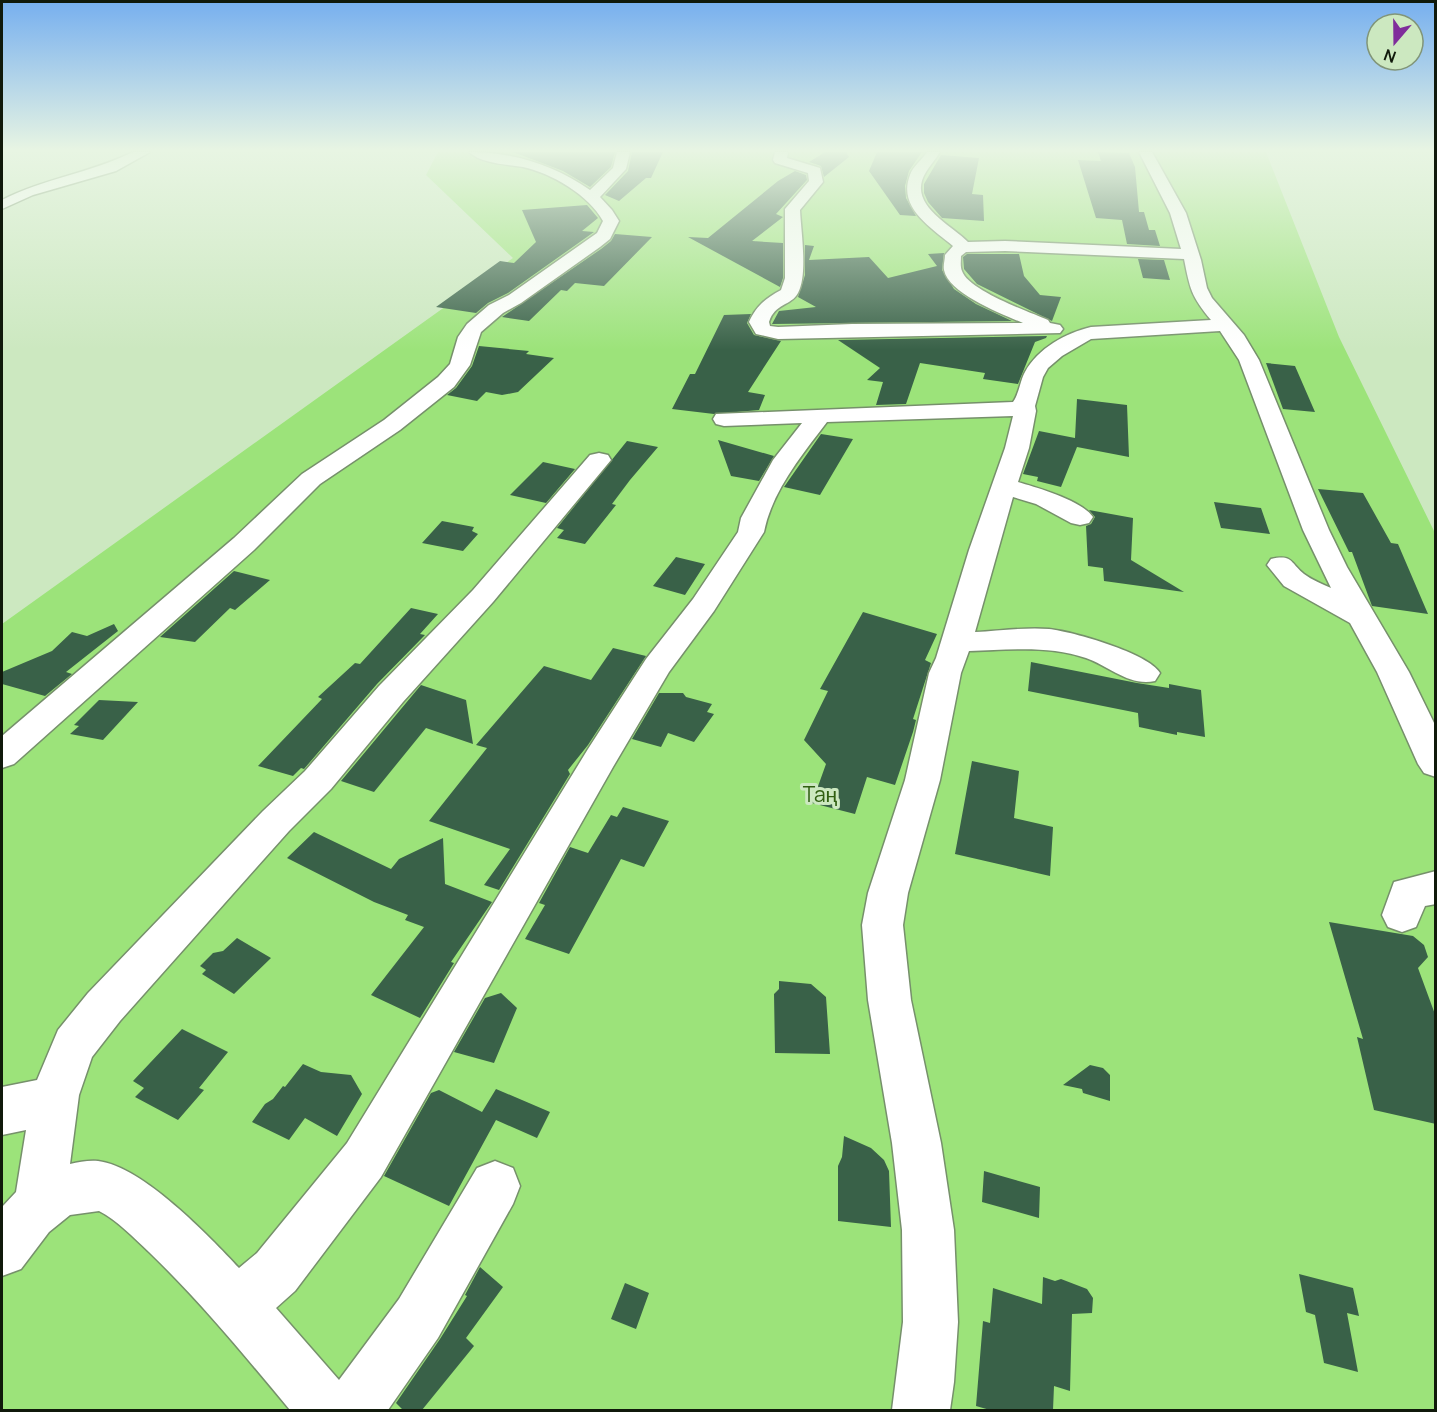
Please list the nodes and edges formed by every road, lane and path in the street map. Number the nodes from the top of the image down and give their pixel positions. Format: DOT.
graph roads {
  1 [pos="610,218"];
  2 [pos="792,218"];
  3 [pos="928,218"];
  4 [pos="1180,218"];
  5 [pos="962,247"];
  6 [pos="1191,254"];
  7 [pos="1222,325"];
  8 [pos="1065,332"];
  9 [pos="1024,406"];
  10 [pos="819,417"];
  11 [pos="724,419"];
  12 [pos="599,460"];
  13 [pos="1004,485"];
  14 [pos="1080,517"];
  15 [pos="1281,565"];
  16 [pos="1363,618"];
  17 [pos="957,642"];
  18 [pos="1144,673"];
  19 [pos="2,755"];
  20 [pos="1436,764"];
  21 [pos="1436,887"];
  22 [pos="1402,915"];
  23 [pos="54,1100"];
  24 [pos="2,1110"];
  25 [pos="495,1186"];
  26 [pos="40,1203"];
  27 [pos="2,1250"];
  28 [pos="237,1305"];
  29 [pos="327,1410"];
  30 [pos="352,1410"];
  31 [pos="921,1410"];
  1 -- 19 [label="street"];
  2 -- 8 [label="street"];
  3 -- 5 [label="street"];
  4 -- 6 [label="street"];
  5 -- 6 [label="street"];
  5 -- 8 [label="street"];
  6 -- 7 [label="street"];
  7 -- 8 [label="street"];
  7 -- 16 [label="street"];
  8 -- 9 [label="street"];
  9 -- 10 [label="street"];
  9 -- 13 [label="street"];
  10 -- 11 [label="street"];
  10 -- 28 [label="street"];
  12 -- 23 [label="street"];
  13 -- 14 [label="street"];
  13 -- 17 [label="street"];
  15 -- 16 [label="street"];
  16 -- 20 [label="street"];
  17 -- 18 [label="street"];
  17 -- 31 [label="street"];
  21 -- 22 [label="street"];
  23 -- 24 [label="street"];
  23 -- 26 [label="street"];
  25 -- 30 [label="street"];
  26 -- 27 [label="street"];
  26 -- 28 [label="street"];
  28 -- 29 [label="street"];
}
